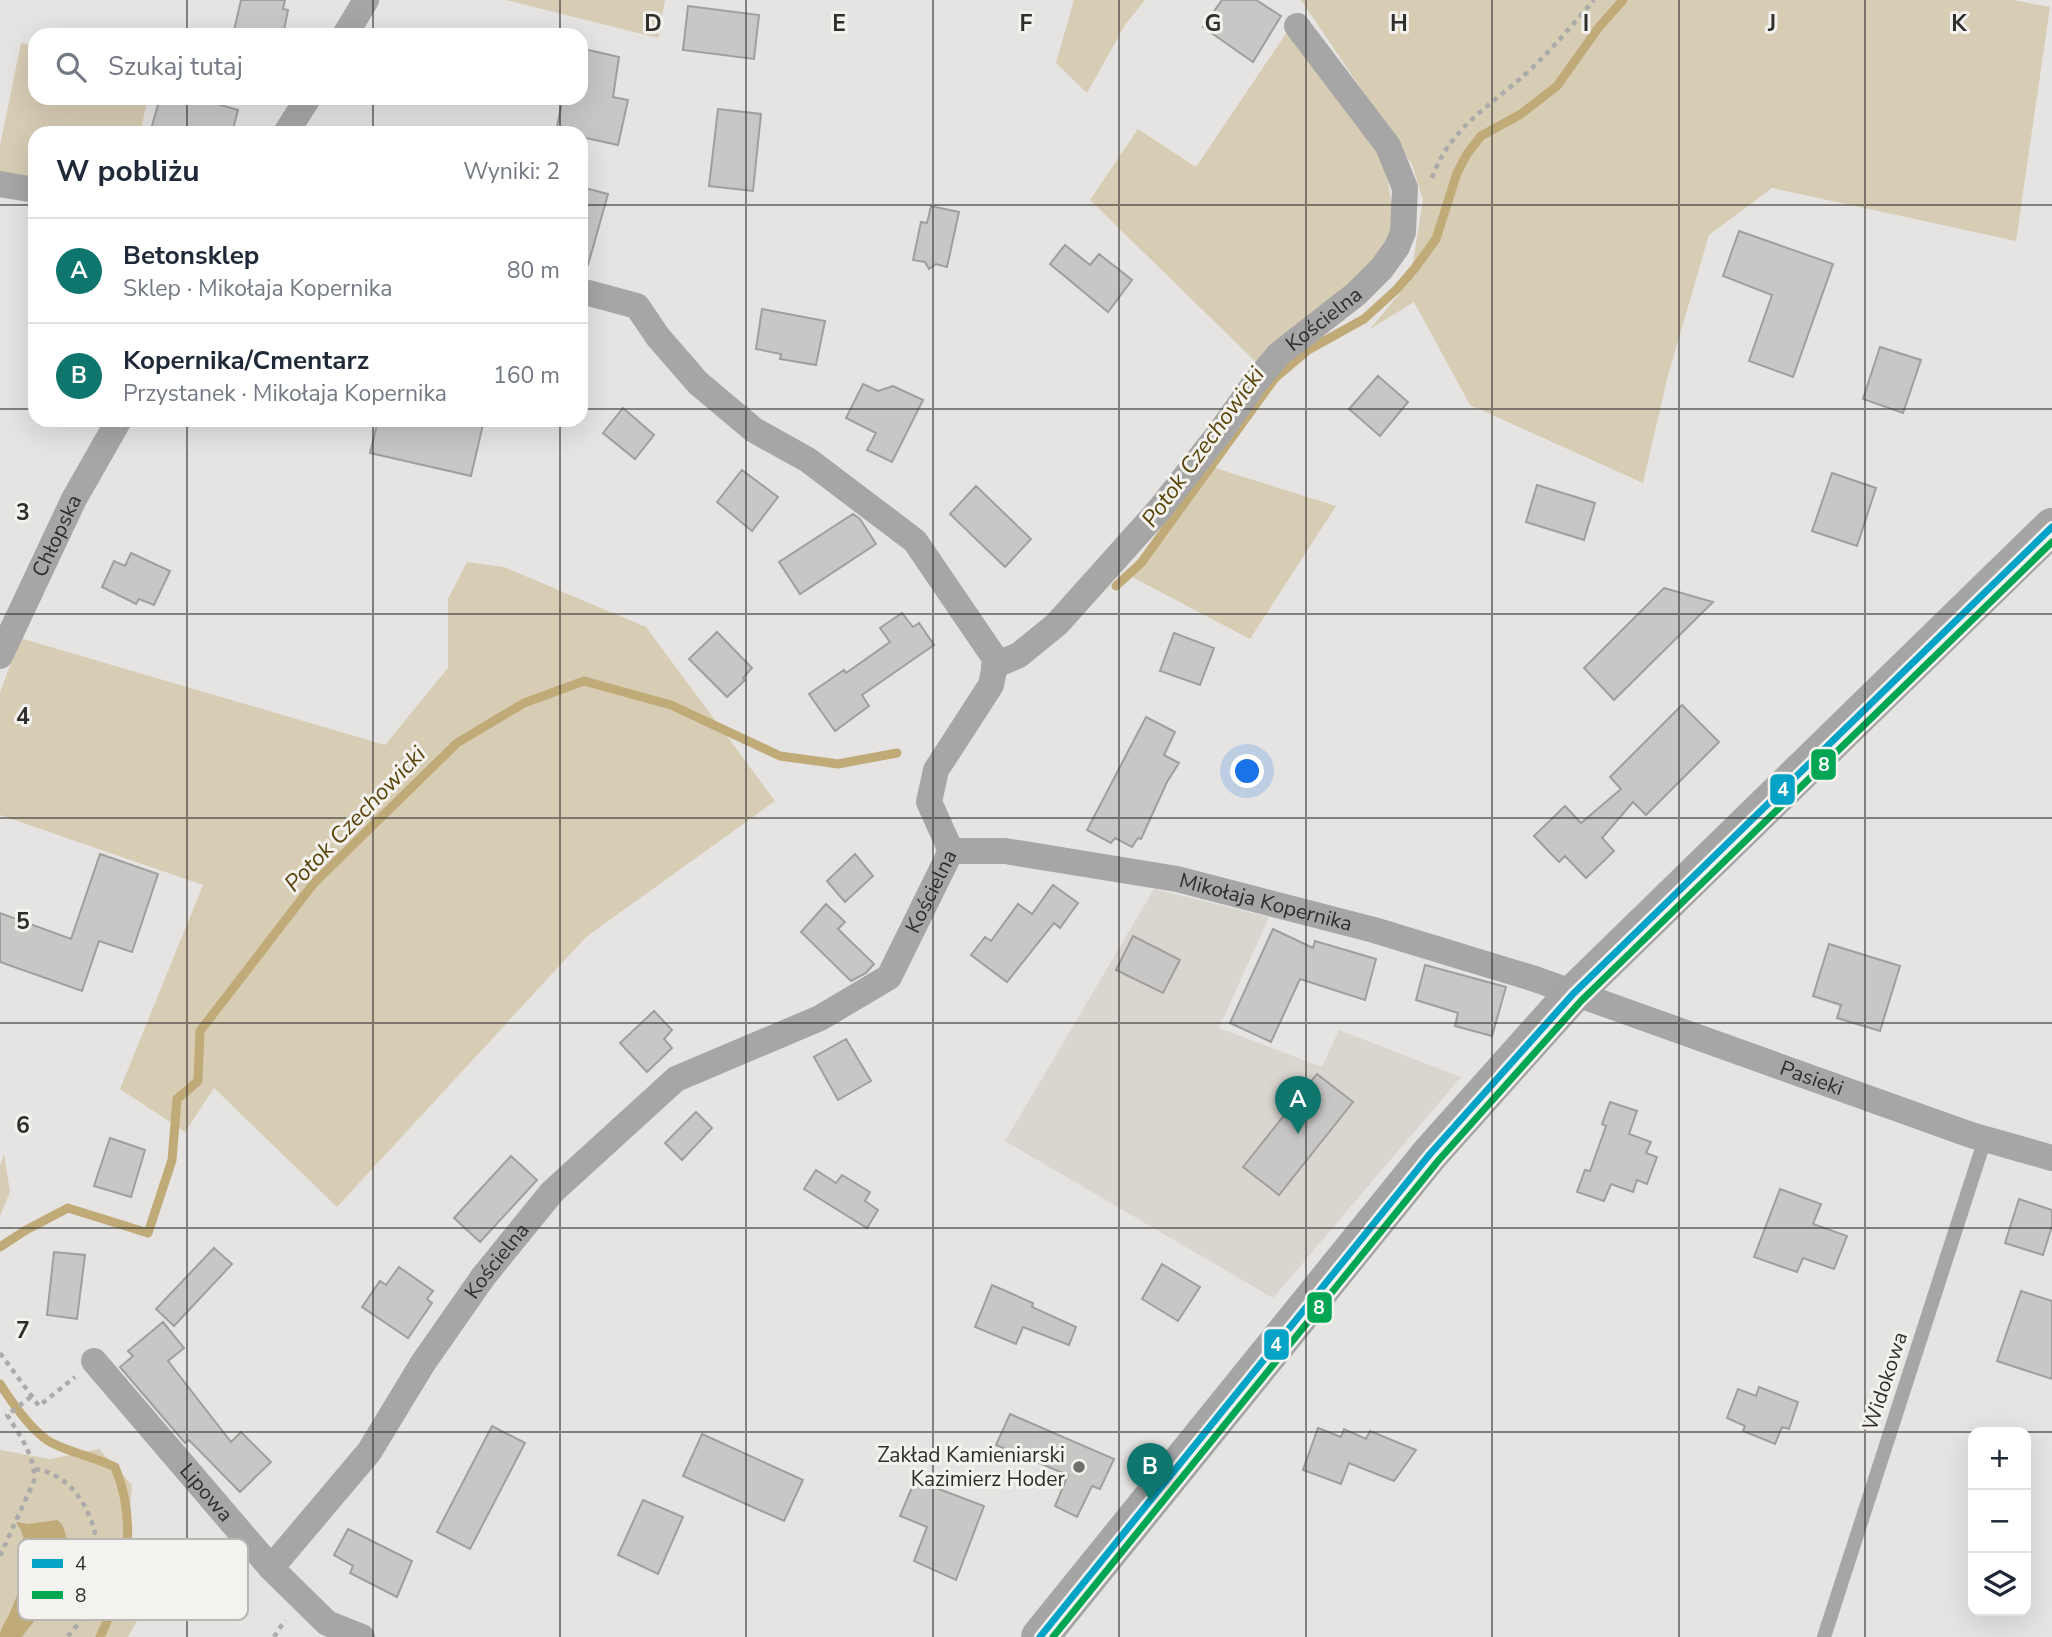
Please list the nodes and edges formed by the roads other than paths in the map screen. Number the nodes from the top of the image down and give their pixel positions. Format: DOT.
graph roads {
  1 [pos="366,0"];
  2 [pos="1297,26"];
  3 [pos="349,28"];
  4 [pos="304,105"];
  5 [pos="290,126"];
  6 [pos="0,184"];
  7 [pos="28,189"];
  8 [pos="588,293"];
  9 [pos="115,427"];
  10 [pos="2052,527"];
  11 [pos="0,656"];
  12 [pos="994,666"];
  13 [pos="951,851"];
  14 [pos="1573,994"];
  15 [pos="1985,1139"];
  16 [pos="2052,1158"];
  17 [pos="94,1361"];
  18 [pos="246,1539"];
  19 [pos="248,1541"];
  20 [pos="271,1568"];
  21 [pos="362,1637"];
  22 [pos="1041,1637"];
  23 [pos="1824,1637"];
  1 -- 3 [label="street"];
  2 -- 12 [label="street, Kościelna"];
  4 -- 5 [label="street"];
  6 -- 7 [label="street"];
  8 -- 12 [label="street"];
  9 -- 11 [label="street, Chłopska"];
  10 -- 14 [label="street"];
  12 -- 13 [label="street, Kościelna"];
  13 -- 14 [label="street, Mikołaja Kopernika"];
  13 -- 20 [label="street, Kościelna"];
  14 -- 15 [label="street, Pasieki"];
  14 -- 22 [label="street"];
  15 -- 16 [label="street, Pasieki"];
  15 -- 23 [label="lane, Widokowa"];
  17 -- 18 [label="street, Lipowa"];
  19 -- 20 [label="street, Lipowa"];
  20 -- 21 [label="street, Lipowa"];
}
